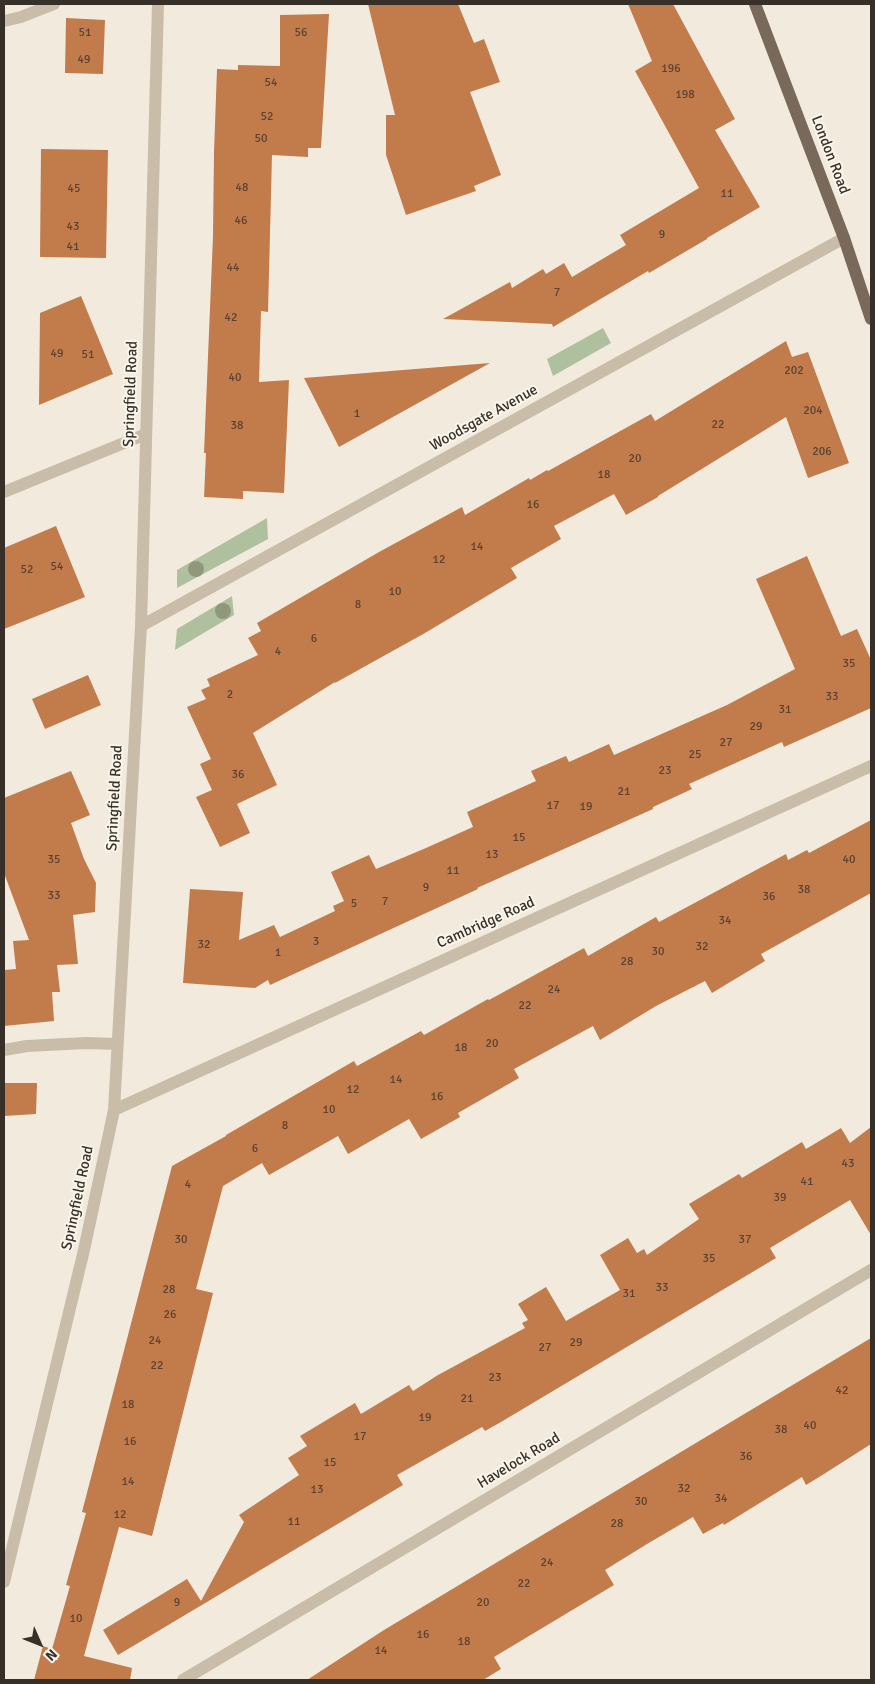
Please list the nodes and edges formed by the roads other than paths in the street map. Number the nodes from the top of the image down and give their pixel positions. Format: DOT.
graph roads {
  1 [pos="54,4"];
  2 [pos="158,4"];
  3 [pos="756,4"];
  4 [pos="4,21"];
  5 [pos="844,238"];
  6 [pos="871,319"];
  7 [pos="146,434"];
  8 [pos="4,492"];
  9 [pos="141,626"];
  10 [pos="871,766"];
  11 [pos="117,1044"];
  12 [pos="4,1050"];
  13 [pos="114,1110"];
  14 [pos="871,1270"];
  15 [pos="4,1582"];
  16 [pos="183,1680"];
  1 -- 4 [label="street"];
  2 -- 7 [label="street, Springfield Road"];
  3 -- 5 [label="main road, London Road"];
  5 -- 6 [label="main road, London Road"];
  5 -- 9 [label="street, Woodsgate Avenue"];
  7 -- 8 [label="street"];
  7 -- 9 [label="street, Springfield Road"];
  9 -- 11 [label="street, Springfield Road"];
  10 -- 13 [label="street, Cambridge Road"];
  11 -- 12 [label="street"];
  11 -- 13 [label="street, Springfield Road"];
  13 -- 15 [label="street, Springfield Road"];
  14 -- 16 [label="street, Havelock Road"];
}
